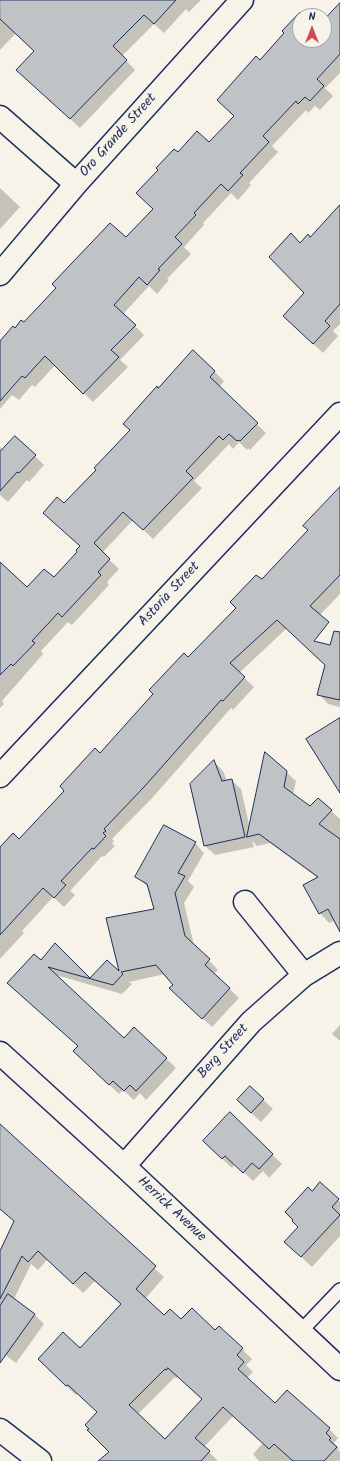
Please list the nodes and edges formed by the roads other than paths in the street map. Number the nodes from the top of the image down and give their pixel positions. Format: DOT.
graph roads {
  1 [pos="242,0"];
  2 [pos="0,117"];
  3 [pos="76,184"];
  4 [pos="0,274"];
  5 [pos="340,414"];
  6 [pos="0,776"];
  7 [pos="245,902"];
  8 [pos="340,953"];
  9 [pos="304,975"];
  10 [pos="0,1053"];
  11 [pos="124,1166"];
  12 [pos="340,1290"];
  13 [pos="300,1332"];
  14 [pos="340,1369"];
  15 [pos="0,1430"];
  16 [pos="40,1461"];
  1 -- 3 [label="street, Oro Grande Street"];
  2 -- 3 [label="street"];
  3 -- 4 [label="street, Oro Grande Street"];
  5 -- 6 [label="street, Astoria Street"];
  7 -- 9 [label="street"];
  8 -- 9 [label="street, Berg Street"];
  9 -- 11 [label="street, Berg Street"];
  10 -- 11 [label="street, Herrick Avenue"];
  11 -- 13 [label="street, Herrick Avenue"];
  12 -- 13 [label="lane"];
  13 -- 14 [label="street, Herrick Avenue"];
  15 -- 16 [label="street"];
}
